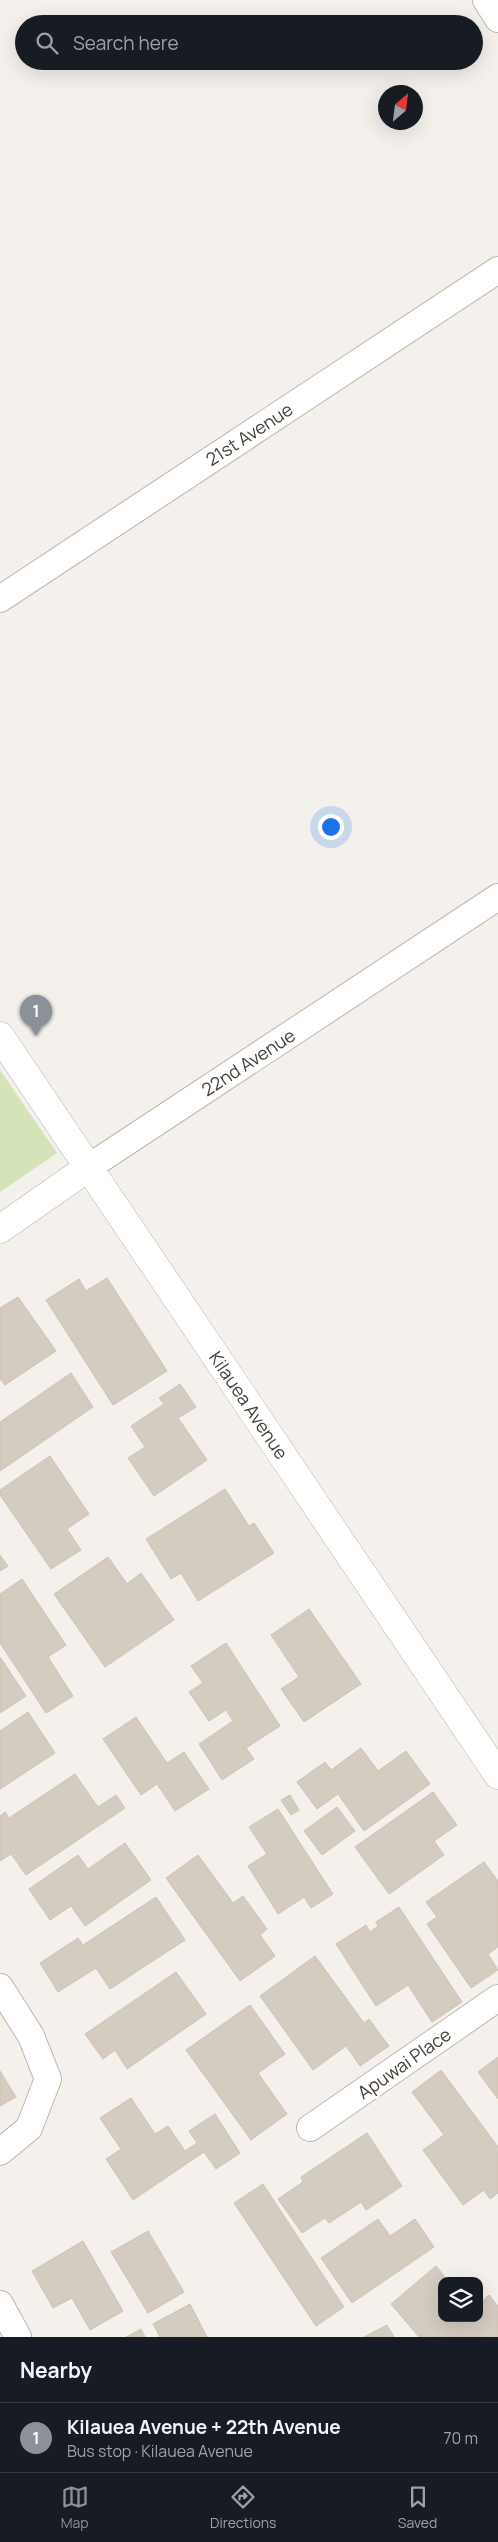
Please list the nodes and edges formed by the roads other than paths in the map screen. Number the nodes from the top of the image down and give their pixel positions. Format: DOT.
graph roads {
  1 [pos="486,0"];
  2 [pos="498,19"];
  3 [pos="498,270"];
  4 [pos="0,599"];
  5 [pos="498,897"];
  6 [pos="0,1036"];
  7 [pos="89,1167"];
  8 [pos="0,1228"];
  9 [pos="498,1775"];
  10 [pos="0,1987"];
  11 [pos="498,1998"];
  12 [pos="310,2128"];
  13 [pos="0,2152"];
  14 [pos="0,2304"];
  15 [pos="18,2337"];
  1 -- 2 [label="street"];
  3 -- 4 [label="street, 21st Avenue"];
  5 -- 7 [label="street, 22nd Avenue"];
  6 -- 7 [label="street, Kilauea Avenue"];
  7 -- 8 [label="street, 22nd Avenue"];
  7 -- 9 [label="street, Kilauea Avenue"];
  10 -- 13 [label="street"];
  11 -- 12 [label="street, Apuwai Place"];
  14 -- 15 [label="street"];
}
